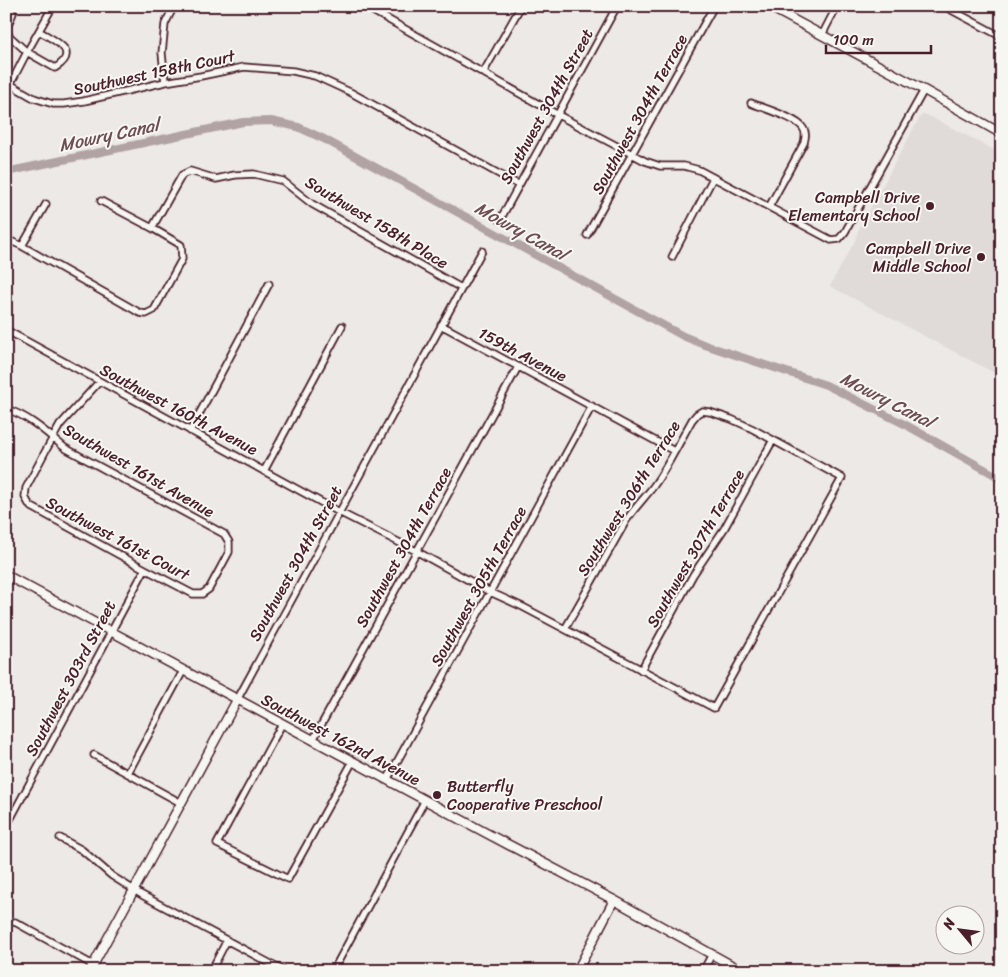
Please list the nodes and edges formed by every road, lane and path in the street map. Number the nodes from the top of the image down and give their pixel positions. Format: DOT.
graph roads {
  1 [pos="8,6"];
  2 [pos="54,6"];
  3 [pos="174,6"];
  4 [pos="364,6"];
  5 [pos="521,6"];
  6 [pos="617,6"];
  7 [pos="714,6"];
  8 [pos="768,6"];
  9 [pos="837,6"];
  10 [pos="945,6"];
  11 [pos="6,28"];
  12 [pos="39,31"];
  13 [pos="6,33"];
  14 [pos="822,35"];
  15 [pos="1002,37"];
  16 [pos="27,52"];
  17 [pos="483,73"];
  18 [pos="165,82"];
  19 [pos="8,83"];
  20 [pos="924,90"];
  21 [pos="751,103"];
  22 [pos="558,114"];
  23 [pos="1002,134"];
  24 [pos="632,154"];
  25 [pos="713,178"];
  26 [pos="519,185"];
  27 [pos="101,201"];
  28 [pos="46,204"];
  29 [pos="769,207"];
  30 [pos="500,220"];
  31 [pos="152,228"];
  32 [pos="587,235"];
  33 [pos="6,239"];
  34 [pos="22,246"];
  35 [pos="482,251"];
  36 [pos="672,257"];
  37 [pos="269,284"];
  38 [pos="461,288"];
  39 [pos="342,326"];
  40 [pos="441,326"];
  41 [pos="6,330"];
  42 [pos="518,368"];
  43 [pos="99,382"];
  44 [pos="592,406"];
  45 [pos="6,409"];
  46 [pos="190,431"];
  47 [pos="53,438"];
  48 [pos="773,440"];
  49 [pos="674,451"];
  50 [pos="264,471"];
  51 [pos="339,512"];
  52 [pos="416,551"];
  53 [pos="145,569"];
  54 [pos="6,575"];
  55 [pos="490,592"];
  56 [pos="202,594"];
  57 [pos="565,629"];
  58 [pos="110,632"];
  59 [pos="641,670"];
  60 [pos="184,671"];
  61 [pos="237,700"];
  62 [pos="282,724"];
  63 [pos="313,740"];
  64 [pos="94,755"];
  65 [pos="353,761"];
  66 [pos="128,773"];
  67 [pos="387,780"];
  68 [pos="424,800"];
  69 [pos="181,803"];
  70 [pos="7,823"];
  71 [pos="60,838"];
  72 [pos="134,890"];
  73 [pos="614,900"];
  74 [pos="15,922"];
  75 [pos="227,940"];
  76 [pos="712,954"];
  77 [pos="91,968"];
  78 [pos="211,971"];
  79 [pos="284,971"];
  80 [pos="333,971"];
  81 [pos="577,971"];
  82 [pos="703,971"];
  83 [pos="742,971"];
  1 -- 11 [label="street"];
  2 -- 12 [label="street"];
  3 -- 18 [label="street"];
  4 -- 17 [label="street"];
  5 -- 17 [label="street"];
  6 -- 22 [label="street, Southwest 304th Street"];
  7 -- 24 [label="street, Southwest 304th Terrace"];
  8 -- 14 [label="street"];
  9 -- 14 [label="street"];
  10 -- 15 [label="street"];
  12 -- 16 [label="street"];
  12 -- 16 [label="street"];
  13 -- 16 [label="street"];
  14 -- 20 [label="street"];
  16 -- 19 [label="street"];
  17 -- 22 [label="street"];
  18 -- 19 [label="street, Southwest 158th Court"];
  18 -- 26 [label="street, Southwest 158th Court"];
  20 -- 23 [label="street"];
  20 -- 29 [label="street"];
  21 -- 29 [label="street"];
  22 -- 24 [label="street"];
  22 -- 26 [label="street, Southwest 304th Street"];
  24 -- 25 [label="street"];
  24 -- 32 [label="street, Southwest 304th Terrace"];
  25 -- 29 [label="street"];
  25 -- 36 [label="street"];
  26 -- 30 [label="street, Southwest 304th Street"];
  27 -- 31 [label="street"];
  28 -- 34 [label="street"];
  31 -- 34 [label="street"];
  31 -- 38 [label="street, Southwest 158th Place"];
  33 -- 34 [label="street"];
  35 -- 38 [label="street, Southwest 304th Street"];
  37 -- 46 [label="street"];
  38 -- 40 [label="street, Southwest 304th Street"];
  39 -- 50 [label="street"];
  40 -- 42 [label="street, 159th Avenue"];
  40 -- 51 [label="street, Southwest 304th Street"];
  41 -- 43 [label="street, Southwest 160th Avenue"];
  42 -- 44 [label="street, 159th Avenue"];
  42 -- 52 [label="street, Southwest 304th Terrace"];
  43 -- 46 [label="street, Southwest 160th Avenue"];
  43 -- 47 [label="street"];
  44 -- 49 [label="street, 159th Avenue"];
  44 -- 55 [label="street, Southwest 305th Terrace"];
  45 -- 47 [label="street, Southwest 161st Avenue"];
  46 -- 50 [label="street, Southwest 160th Avenue"];
  47 -- 53 [label="street, Southwest 161st Court"];
  47 -- 56 [label="street, Southwest 161st Avenue"];
  48 -- 49 [label="street, Southwest 306th Terrace"];
  48 -- 59 [label="street, Southwest 307th Terrace"];
  48 -- 59 [label="street"];
  49 -- 57 [label="street, Southwest 306th Terrace"];
  50 -- 51 [label="street, Southwest 160th Avenue"];
  51 -- 52 [label="street, Southwest 160th Avenue"];
  51 -- 61 [label="street, Southwest 304th Street"];
  52 -- 55 [label="street, Southwest 160th Avenue"];
  52 -- 63 [label="street, Southwest 304th Terrace"];
  53 -- 56 [label="street, Southwest 161st Court"];
  53 -- 58 [label="street, Southwest 303rd Street"];
  54 -- 58 [label="street, Southwest 162nd Avenue"];
  55 -- 57 [label="street"];
  55 -- 67 [label="street, Southwest 305th Terrace"];
  57 -- 59 [label="street"];
  58 -- 60 [label="street, Southwest 162nd Avenue"];
  58 -- 70 [label="street, Southwest 303rd Street"];
  60 -- 61 [label="street, Southwest 162nd Avenue"];
  60 -- 66 [label="street"];
  61 -- 62 [label="street, Southwest 162nd Avenue"];
  61 -- 69 [label="street, Southwest 304th Street"];
  62 -- 63 [label="street, Southwest 162nd Avenue"];
  62 -- 65 [label="street"];
  63 -- 65 [label="street, Southwest 162nd Avenue"];
  64 -- 66 [label="street"];
  65 -- 67 [label="street, Southwest 162nd Avenue"];
  66 -- 69 [label="street"];
  67 -- 68 [label="street, Southwest 162nd Avenue"];
  68 -- 73 [label="street, Southwest 162nd Avenue"];
  68 -- 80 [label="street"];
  69 -- 72 [label="street, Southwest 304th Street"];
  71 -- 72 [label="street"];
  72 -- 75 [label="street"];
  72 -- 77 [label="street, Southwest 304th Street"];
  73 -- 76 [label="street, Southwest 162nd Avenue"];
  73 -- 81 [label="street"];
  74 -- 77 [label="street"];
  75 -- 78 [label="street"];
  75 -- 79 [label="street"];
  76 -- 82 [label="street"];
  76 -- 83 [label="street, Southwest 162nd Avenue"];
}
